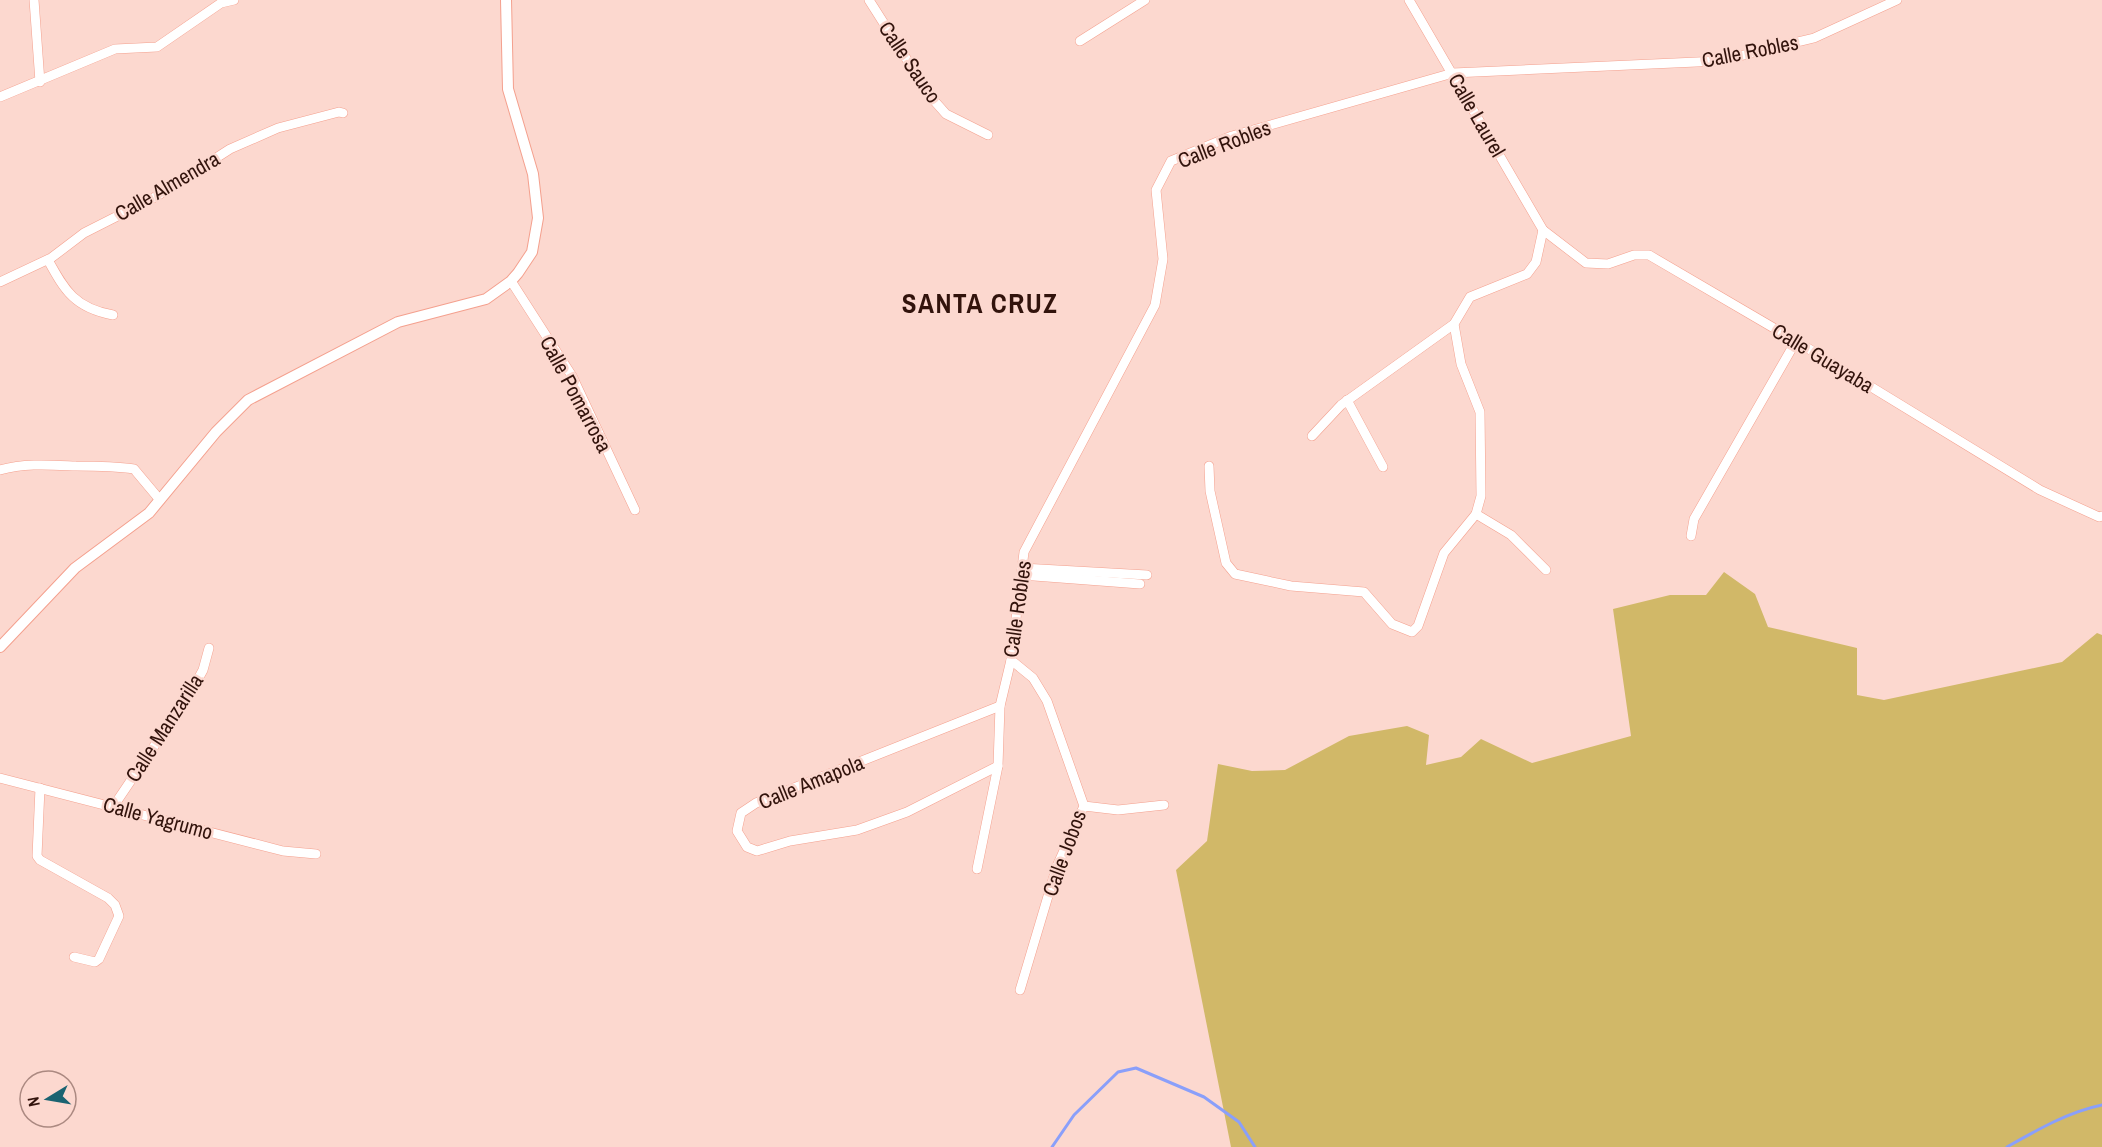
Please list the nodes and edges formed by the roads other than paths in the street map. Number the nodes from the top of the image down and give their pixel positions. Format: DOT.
graph roads {
  1 [pos="34,0"];
  2 [pos="234,0"];
  3 [pos="506,0"];
  4 [pos="868,0"];
  5 [pos="1145,0"];
  6 [pos="1409,0"];
  7 [pos="1897,0"];
  8 [pos="1080,41"];
  9 [pos="1453,73"];
  10 [pos="40,82"];
  11 [pos="0,97"];
  12 [pos="343,113"];
  13 [pos="988,135"];
  14 [pos="1543,230"];
  15 [pos="48,260"];
  16 [pos="511,281"];
  17 [pos="0,282"];
  18 [pos="113,315"];
  19 [pos="1454,324"];
  20 [pos="1796,341"];
  21 [pos="1347,400"];
  22 [pos="1312,436"];
  23 [pos="1209,466"];
  24 [pos="1383,467"];
  25 [pos="0,470"];
  26 [pos="160,500"];
  27 [pos="635,510"];
  28 [pos="1476,514"];
  29 [pos="2102,516"];
  30 [pos="1691,536"];
  31 [pos="1545,570"];
  32 [pos="1021,572"];
  33 [pos="1147,575"];
  34 [pos="1140,584"];
  35 [pos="0,647"];
  36 [pos="209,648"];
  37 [pos="1011,660"];
  38 [pos="1000,706"];
  39 [pos="998,766"];
  40 [pos="0,778"];
  41 [pos="40,788"];
  42 [pos="1164,805"];
  43 [pos="1084,806"];
  44 [pos="113,807"];
  45 [pos="316,854"];
  46 [pos="977,870"];
  47 [pos="74,957"];
  48 [pos="1020,990"];
  1 -- 10 [label="street"];
  2 -- 10 [label="street"];
  3 -- 16 [label="street"];
  4 -- 13 [label="street, Calle Sauco"];
  5 -- 8 [label="street"];
  6 -- 9 [label="street, Calle Laurel"];
  7 -- 9 [label="street, Calle Robles"];
  9 -- 14 [label="street, Calle Laurel"];
  9 -- 32 [label="street, Calle Robles"];
  10 -- 11 [label="street"];
  12 -- 15 [label="street, Calle Almendra"];
  14 -- 19 [label="street"];
  14 -- 20 [label="street, Calle Guayaba"];
  15 -- 17 [label="street, Calle Almendra"];
  15 -- 18 [label="street"];
  16 -- 26 [label="street"];
  16 -- 27 [label="street, Calle Pomarrosa"];
  19 -- 21 [label="street"];
  19 -- 28 [label="street"];
  20 -- 29 [label="street, Calle Guayaba"];
  20 -- 30 [label="street"];
  21 -- 22 [label="street"];
  21 -- 24 [label="street"];
  23 -- 28 [label="street"];
  25 -- 26 [label="street"];
  26 -- 35 [label="street"];
  28 -- 31 [label="street"];
  32 -- 33 [label="street"];
  32 -- 34 [label="street"];
  32 -- 37 [label="street, Calle Robles"];
  36 -- 44 [label="street, Calle Manzarilla"];
  37 -- 38 [label="street, Calle Robles"];
  37 -- 43 [label="street, Calle Jobos"];
  38 -- 39 [label="street, Calle Robles"];
  38 -- 39 [label="street, Calle Amapola"];
  39 -- 46 [label="street, Calle Robles"];
  40 -- 41 [label="street, Calle Yagrumo"];
  41 -- 44 [label="street, Calle Yagrumo"];
  41 -- 47 [label="street"];
  42 -- 43 [label="street"];
  43 -- 48 [label="street, Calle Jobos"];
  44 -- 45 [label="street, Calle Yagrumo"];
}
